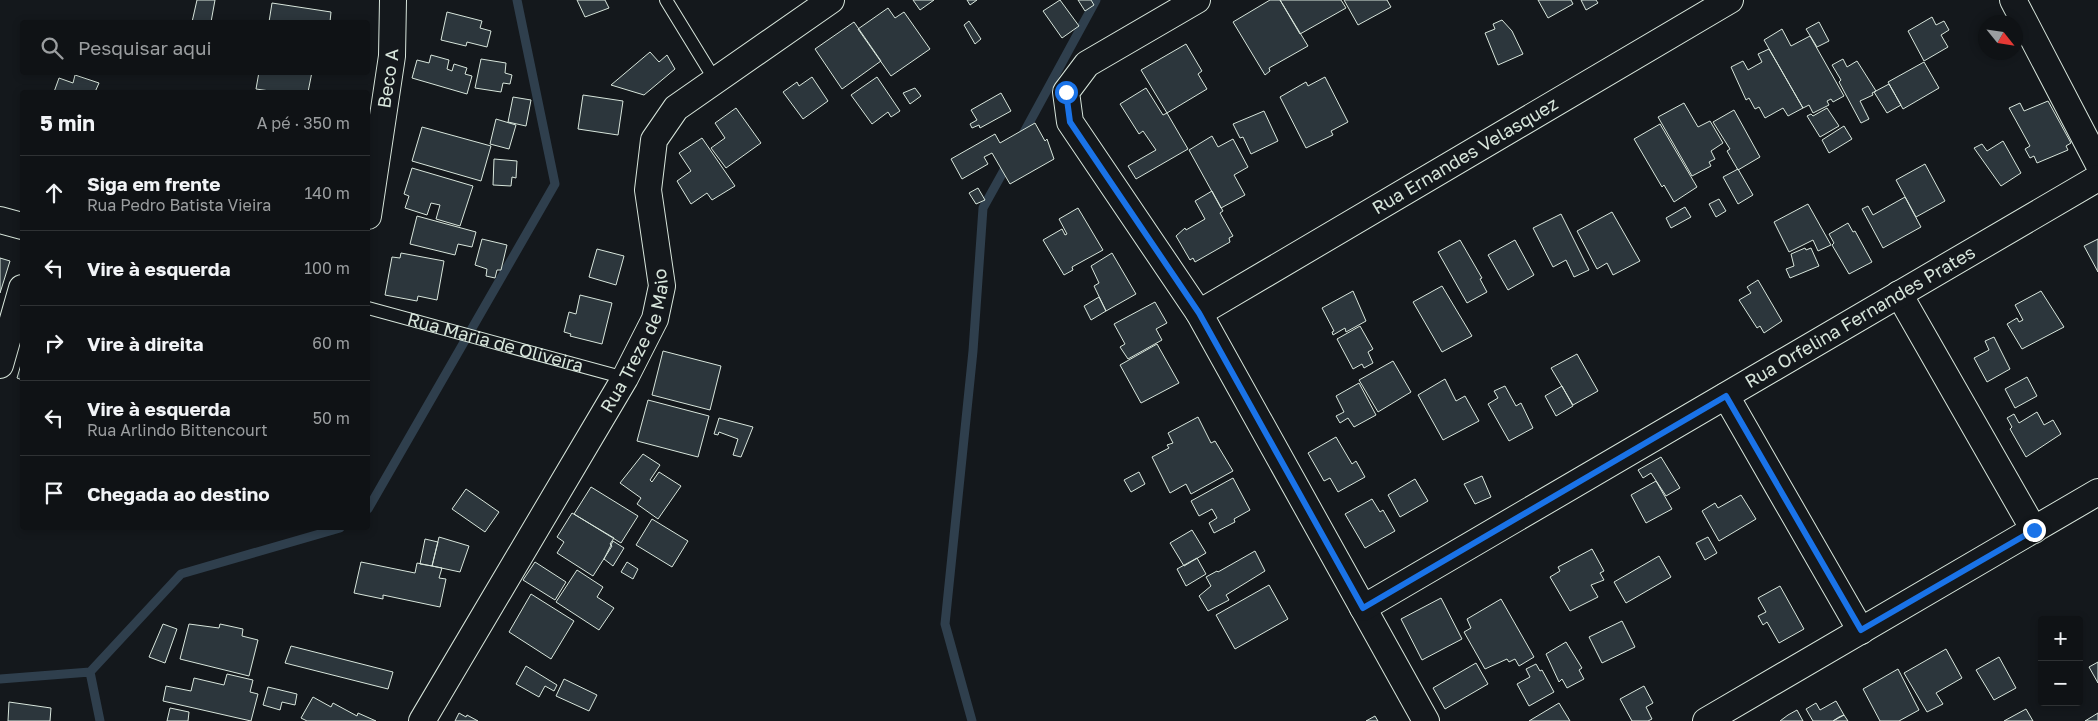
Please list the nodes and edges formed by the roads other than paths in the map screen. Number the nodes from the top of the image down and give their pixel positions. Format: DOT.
graph roads {
  1 [pos="393,0"];
  2 [pos="666,0"];
  3 [pos="831,0"];
  4 [pos="1197,0"];
  5 [pos="1730,0"];
  6 [pos="2014,0"];
  7 [pos="715,80"];
  8 [pos="2098,163"];
  9 [pos="2098,178"];
  10 [pos="370,203"];
  11 [pos="0,220"];
  12 [pos="20,225"];
  13 [pos="1899,294"];
  14 [pos="20,295"];
  15 [pos="370,309"];
  16 [pos="1199,313"];
  17 [pos="0,364"];
  18 [pos="625,378"];
  19 [pos="1726,396"];
  20 [pos="2098,492"];
  21 [pos="2034,530"];
  22 [pos="1363,608"];
  23 [pos="1861,630"];
  24 [pos="422,721"];
  25 [pos="1426,721"];
  26 [pos="1706,721"];
  1 -- 10 [label="street, Beco A"];
  2 -- 7 [label="lane"];
  3 -- 7 [label="street, Rua Treze de Maio"];
  4 -- 16 [label="street"];
  5 -- 16 [label="street, Rua Ernandes Velasquez"];
  6 -- 8 [label="street"];
  7 -- 18 [label="street, Rua Treze de Maio"];
  9 -- 13 [label="street, Rua Orfelina Fernandes Prates"];
  11 -- 12 [label="street"];
  13 -- 19 [label="street, Rua Orfelina Fernandes Prates"];
  13 -- 21 [label="street"];
  14 -- 17 [label="street"];
  15 -- 18 [label="lane, Rua Maria de Oliveira"];
  16 -- 22 [label="street"];
  18 -- 24 [label="street, Rua Treze de Maio"];
  19 -- 22 [label="street, Rua Orfelina Fernandes Prates"];
  19 -- 23 [label="street"];
  20 -- 21 [label="street"];
  21 -- 23 [label="street"];
  22 -- 25 [label="street"];
  23 -- 26 [label="street"];
}
